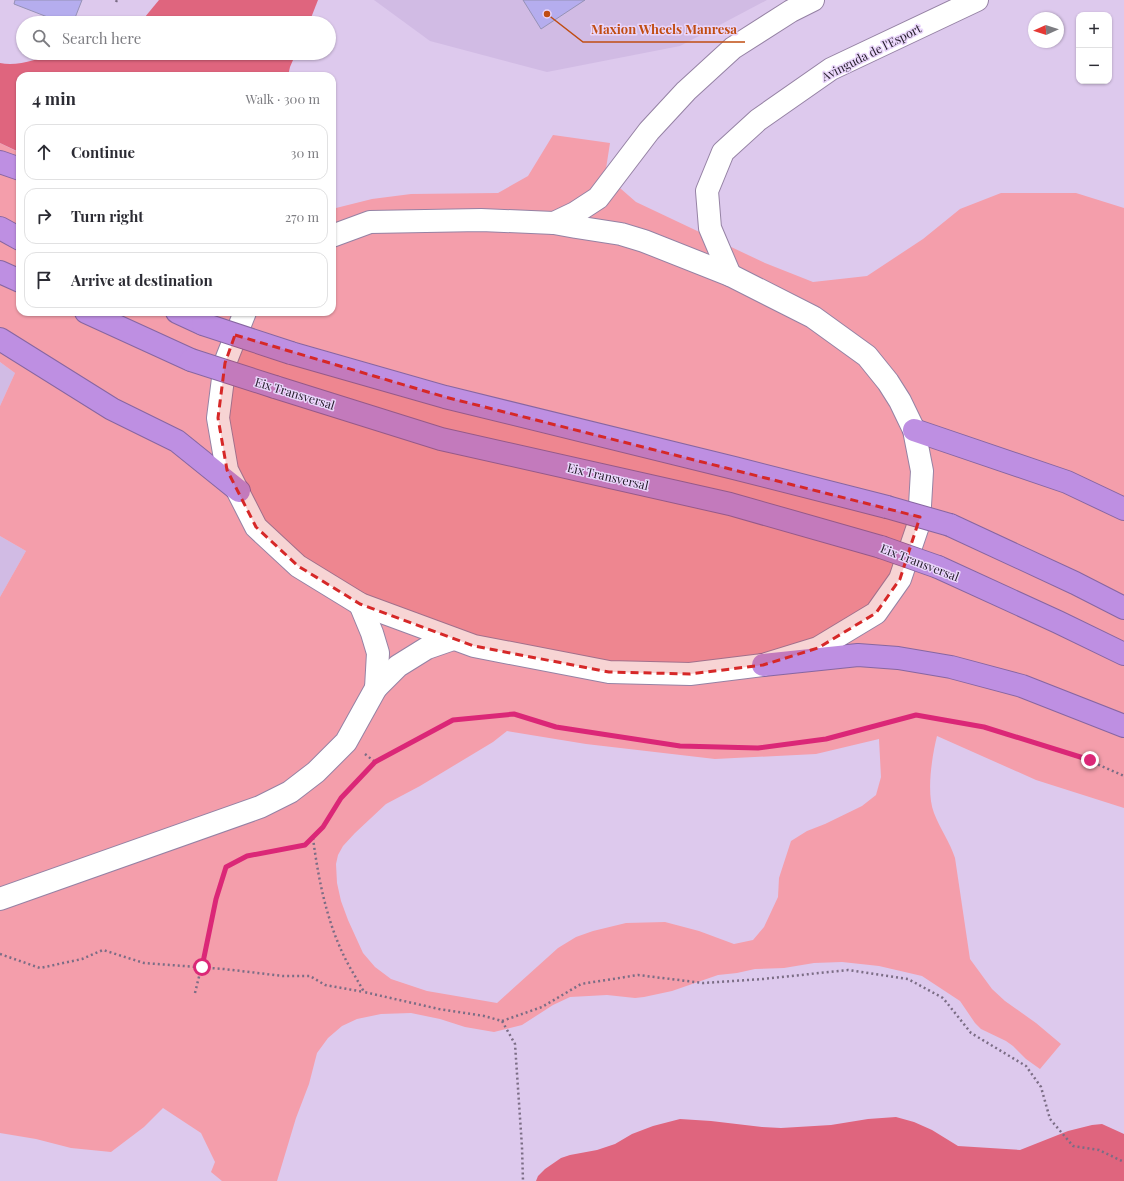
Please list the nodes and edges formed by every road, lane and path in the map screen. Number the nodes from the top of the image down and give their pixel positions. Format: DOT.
graph roads {
  1 [pos="813,0"];
  2 [pos="977,0"];
  3 [pos="0,162"];
  4 [pos="16,168"];
  5 [pos="554,223"];
  6 [pos="0,228"];
  7 [pos="336,235"];
  8 [pos="16,237"];
  9 [pos="0,272"];
  10 [pos="730,275"];
  11 [pos="16,279"];
  12 [pos="95,316"];
  13 [pos="185,316"];
  14 [pos="243,316"];
  15 [pos="0,339"];
  16 [pos="914,430"];
  17 [pos="238,491"];
  18 [pos="1124,509"];
  19 [pos="360,604"];
  20 [pos="1124,608"];
  21 [pos="453,639"];
  22 [pos="1124,654"];
  23 [pos="764,665"];
  24 [pos="376,688"];
  25 [pos="1124,726"];
  26 [pos="1124,776"];
  27 [pos="313,838"];
  28 [pos="0,899"];
  29 [pos="0,954"];
  30 [pos="202,967"];
  31 [pos="364,992"];
  32 [pos="196,993"];
  33 [pos="502,1021"];
  34 [pos="1124,1162"];
  35 [pos="523,1181"];
  1 -- 5 [label="street"];
  2 -- 10 [label="street, Avinguda de l'Esport"];
  3 -- 4 [label="highway"];
  5 -- 7 [label="street"];
  5 -- 10 [label="street"];
  6 -- 8 [label="highway"];
  9 -- 11 [label="highway"];
  10 -- 16 [label="street"];
  12 -- 22 [label="highway, Eix Transversal, bridge"];
  13 -- 20 [label="highway, bridge"];
  14 -- 17 [label="street"];
  15 -- 17 [label="highway"];
  16 -- 18 [label="highway"];
  16 -- 23 [label="street"];
  17 -- 19 [label="street"];
  19 -- 21 [label="street"];
  19 -- 24 [label="street"];
  21 -- 23 [label="street"];
  21 -- 24 [label="street"];
  23 -- 25 [label="highway"];
  24 -- 28 [label="street"];
  26 -- 27 [label="path"];
  27 -- 30 [label="path"];
  27 -- 31 [label="path"];
  29 -- 30 [label="path"];
  30 -- 31 [label="path"];
  30 -- 32 [label="path"];
  31 -- 33 [label="path"];
  33 -- 34 [label="path"];
  33 -- 35 [label="path"];
}
